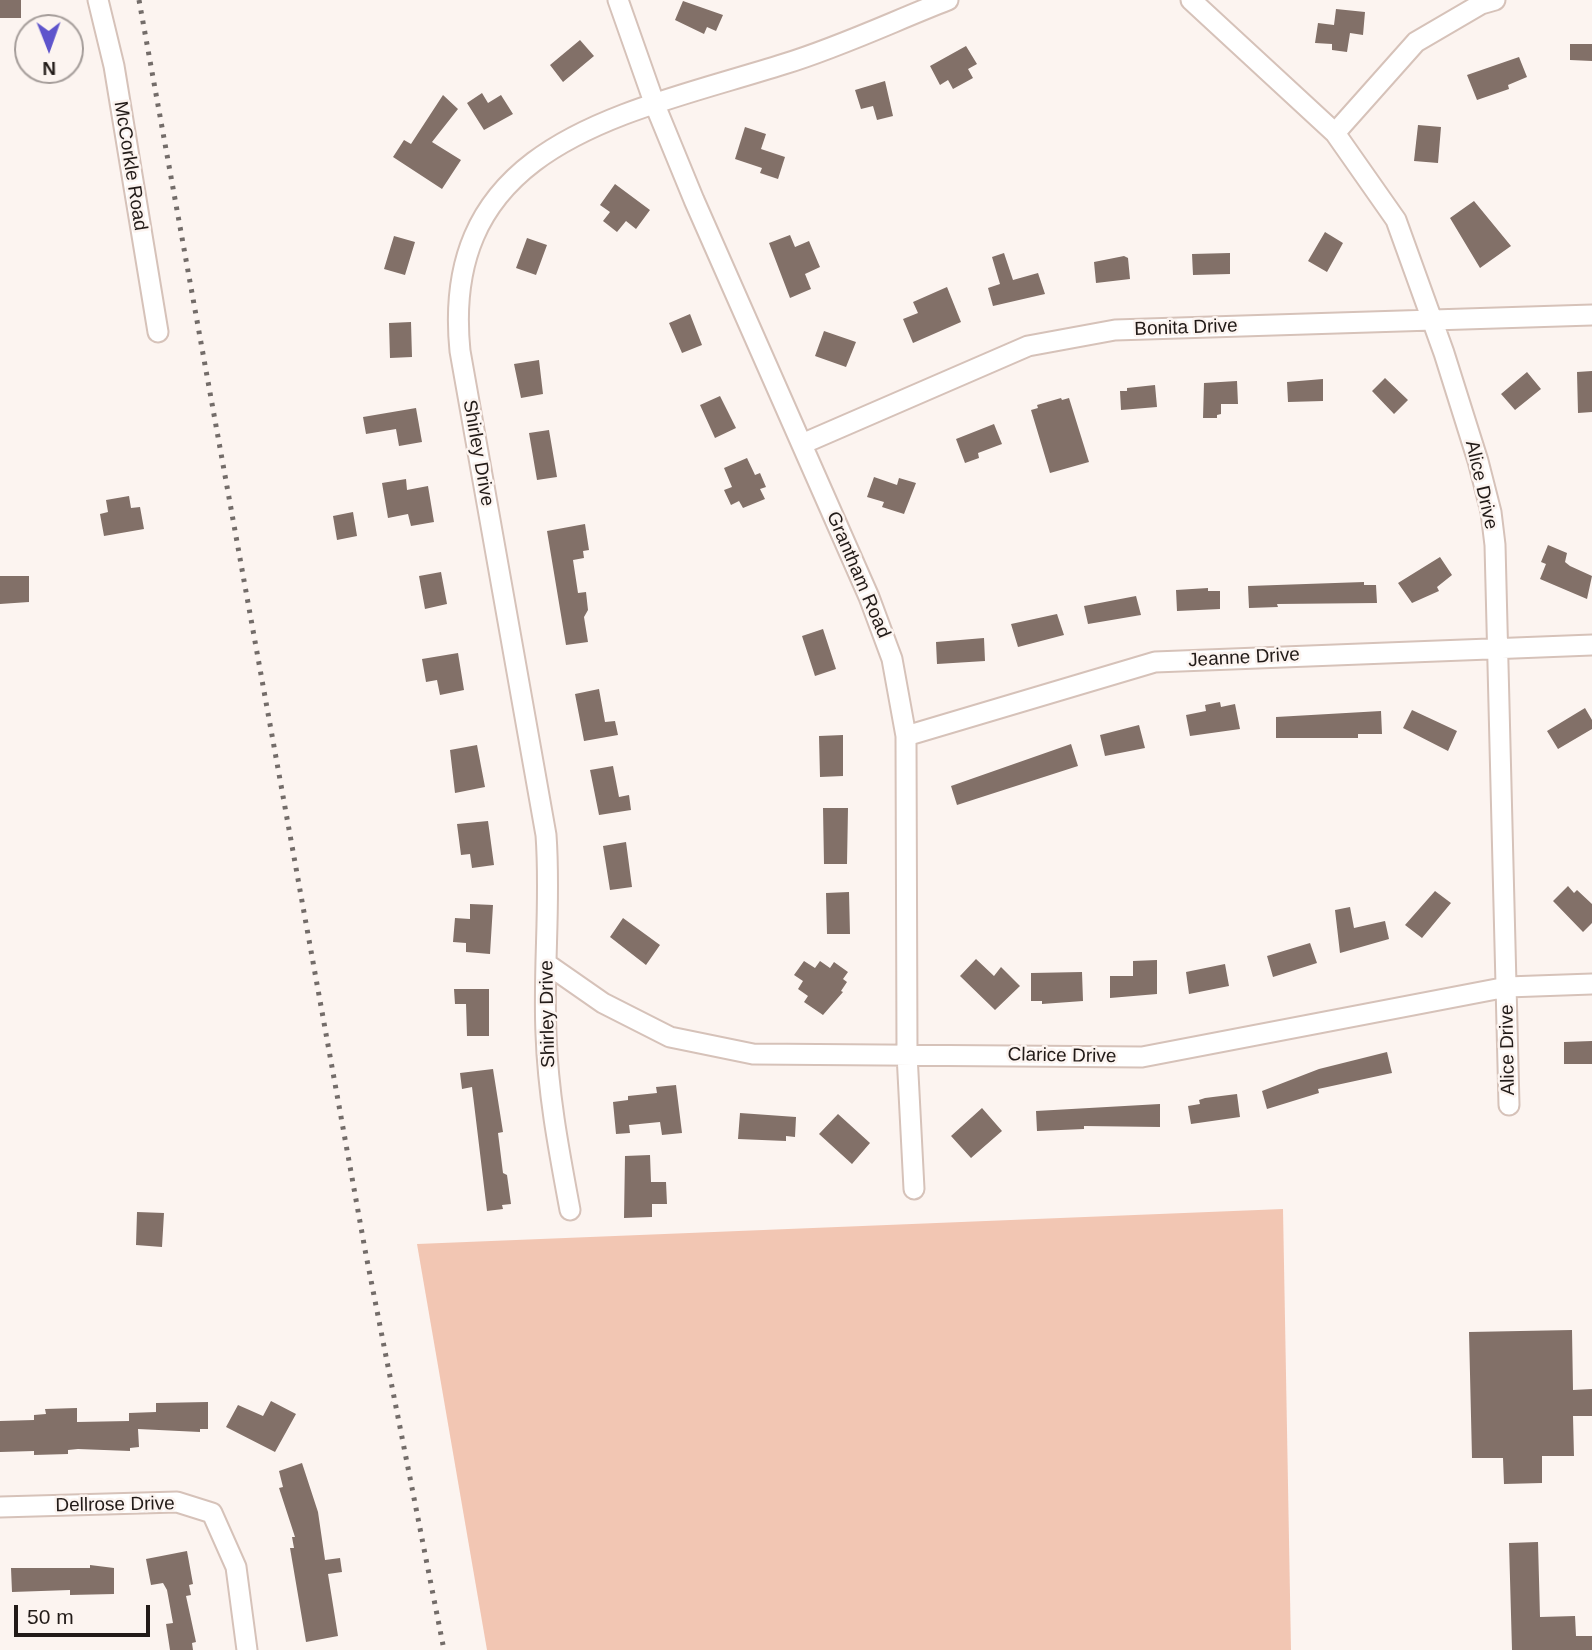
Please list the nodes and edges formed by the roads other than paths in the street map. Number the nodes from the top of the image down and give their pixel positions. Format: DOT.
graph roads {
  1 [pos="98,0"];
  2 [pos="618,0"];
  3 [pos="948,0"];
  4 [pos="1191,0"];
  5 [pos="1495,0"];
  6 [pos="655,105"];
  7 [pos="1335,133"];
  8 [pos="1592,315"];
  9 [pos="1431,319"];
  10 [pos="158,332"];
  11 [pos="802,444"];
  12 [pos="1592,645"];
  13 [pos="1499,646"];
  14 [pos="906,736"];
  15 [pos="547,964"];
  16 [pos="1592,984"];
  17 [pos="1507,987"];
  18 [pos="907,1054"];
  19 [pos="1509,1105"];
  20 [pos="914,1189"];
  21 [pos="570,1210"];
  22 [pos="0,1507"];
  23 [pos="247,1650"];
  1 -- 10 [label="street, McCorkle Road"];
  2 -- 6 [label="street, Grantham Road"];
  3 -- 6 [label="street, Shirley Drive"];
  4 -- 7 [label="street, Alice Drive"];
  5 -- 7 [label="street"];
  6 -- 11 [label="street, Grantham Road"];
  6 -- 15 [label="street, Shirley Drive"];
  7 -- 9 [label="street, Alice Drive"];
  8 -- 9 [label="street, Bonita Drive"];
  9 -- 11 [label="street, Bonita Drive"];
  9 -- 13 [label="street, Alice Drive"];
  11 -- 14 [label="street, Grantham Road"];
  12 -- 13 [label="street, Jeanne Drive"];
  13 -- 14 [label="street, Jeanne Drive"];
  13 -- 17 [label="street, Alice Drive"];
  14 -- 18 [label="street, Grantham Road"];
  15 -- 18 [label="street, Clarice Drive"];
  15 -- 21 [label="street, Shirley Drive"];
  16 -- 17 [label="street, Clarice Drive"];
  17 -- 18 [label="street, Clarice Drive"];
  17 -- 19 [label="street, Alice Drive"];
  18 -- 20 [label="street, Grantham Road"];
  22 -- 23 [label="street, Dellrose Drive"];
}
